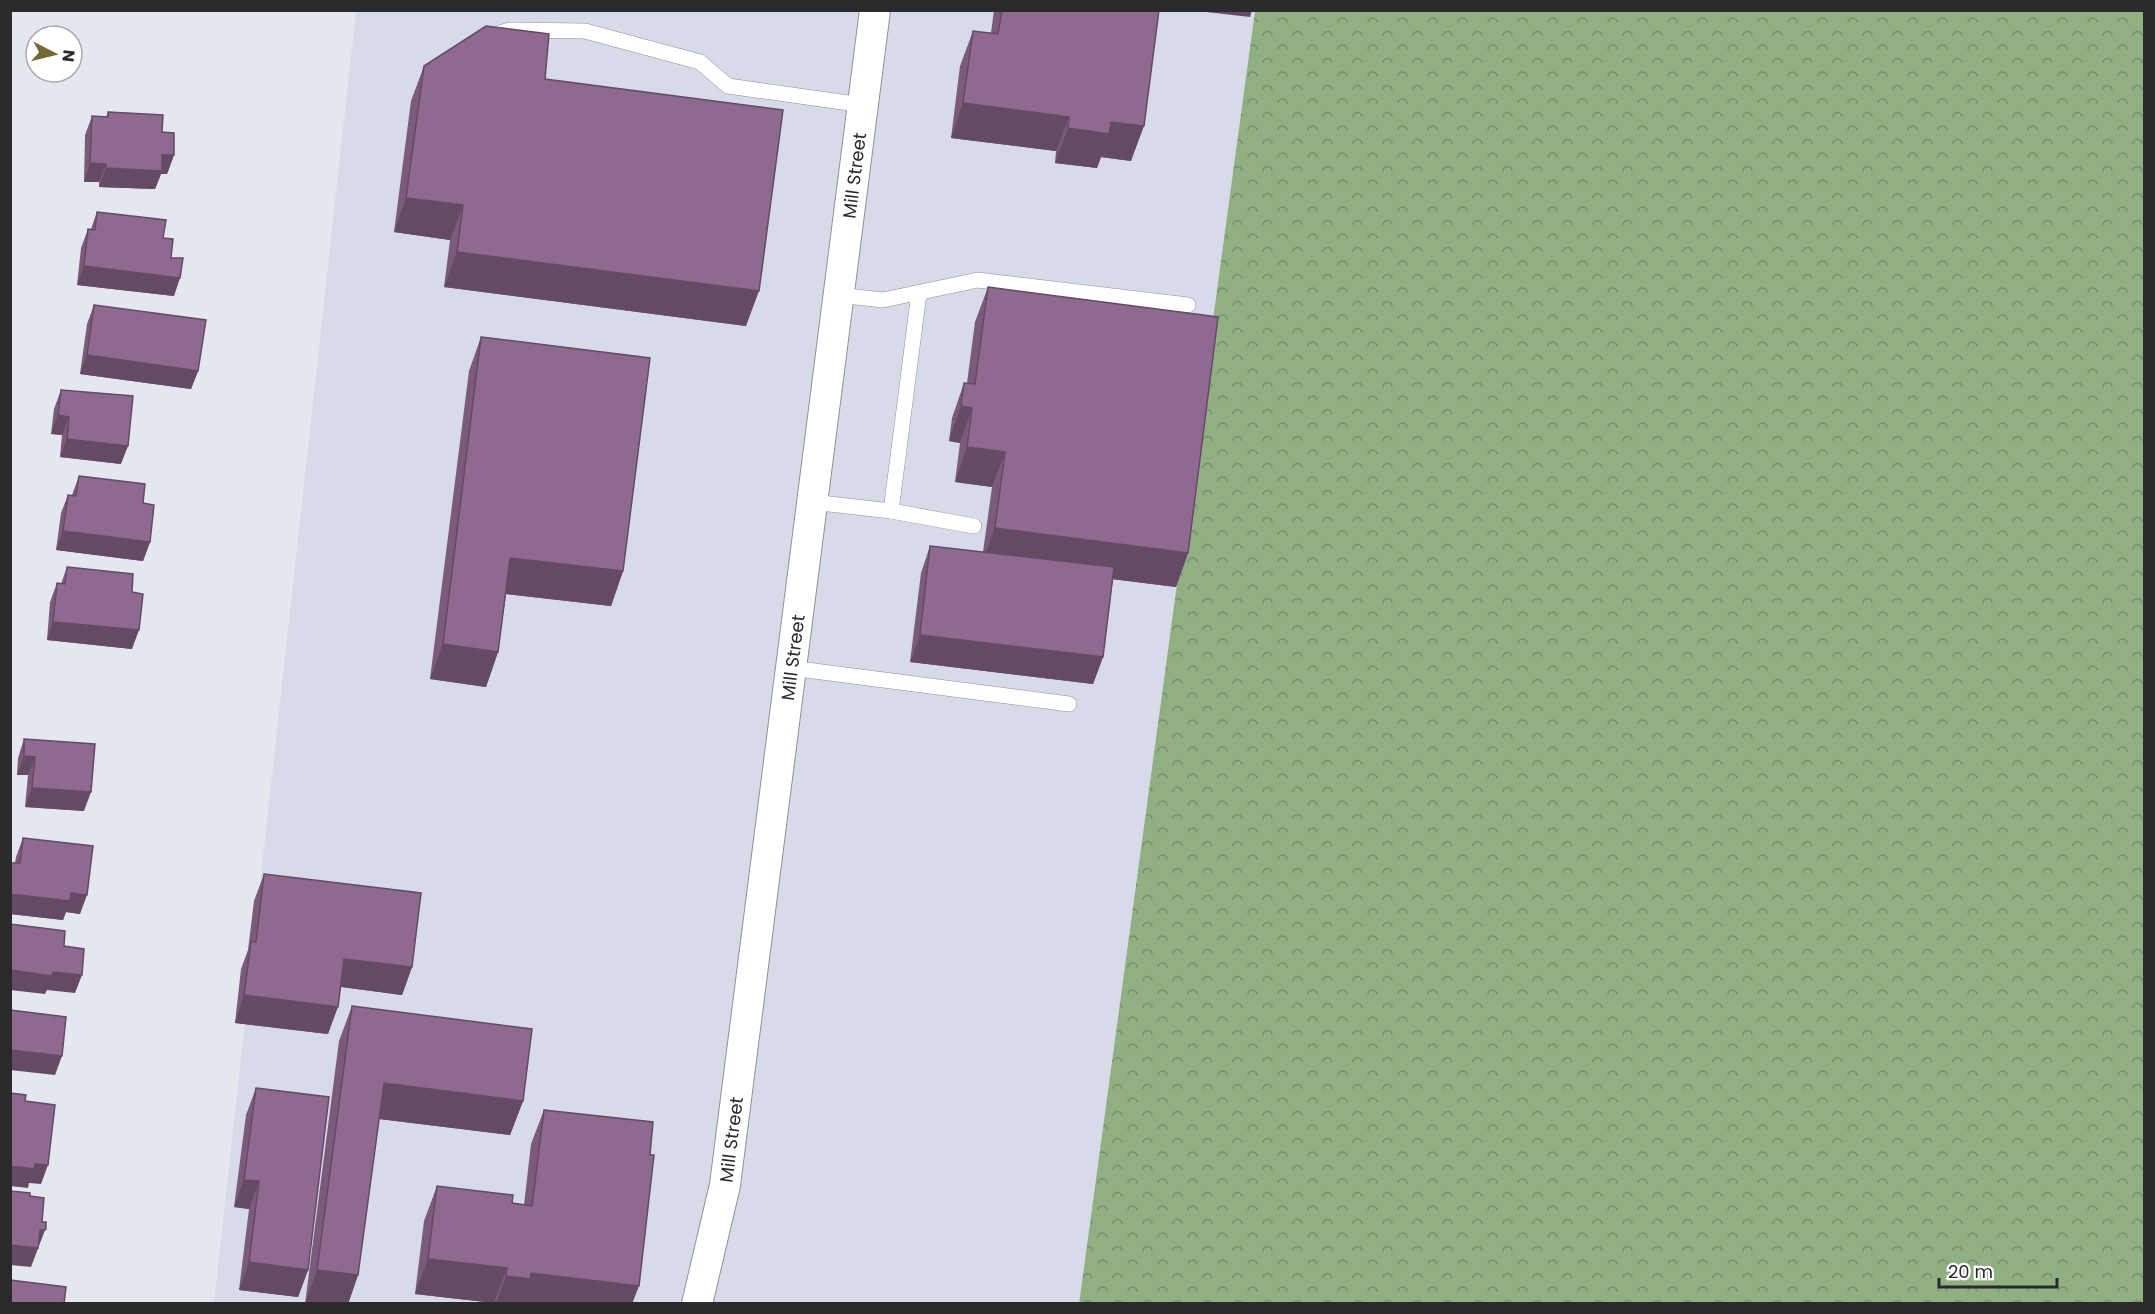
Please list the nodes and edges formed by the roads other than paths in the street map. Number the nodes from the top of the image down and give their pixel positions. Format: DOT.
graph roads {
  1 [pos="875,10"];
  2 [pos="481,39"];
  3 [pos="863,105"];
  4 [pos="918,293"];
  5 [pos="838,295"];
  6 [pos="1188,305"];
  7 [pos="812,502"];
  8 [pos="891,511"];
  9 [pos="974,525"];
  10 [pos="791,668"];
  11 [pos="1069,704"];
  12 [pos="697,1304"];
  1 -- 3 [label="street, Mill Street"];
  2 -- 3 [label="lane"];
  3 -- 5 [label="street, Mill Street"];
  4 -- 5 [label="lane"];
  4 -- 6 [label="lane"];
  4 -- 8 [label="lane"];
  5 -- 7 [label="street, Mill Street"];
  7 -- 8 [label="lane"];
  7 -- 10 [label="street, Mill Street"];
  8 -- 9 [label="lane"];
  10 -- 11 [label="lane"];
  10 -- 12 [label="street, Mill Street"];
}
